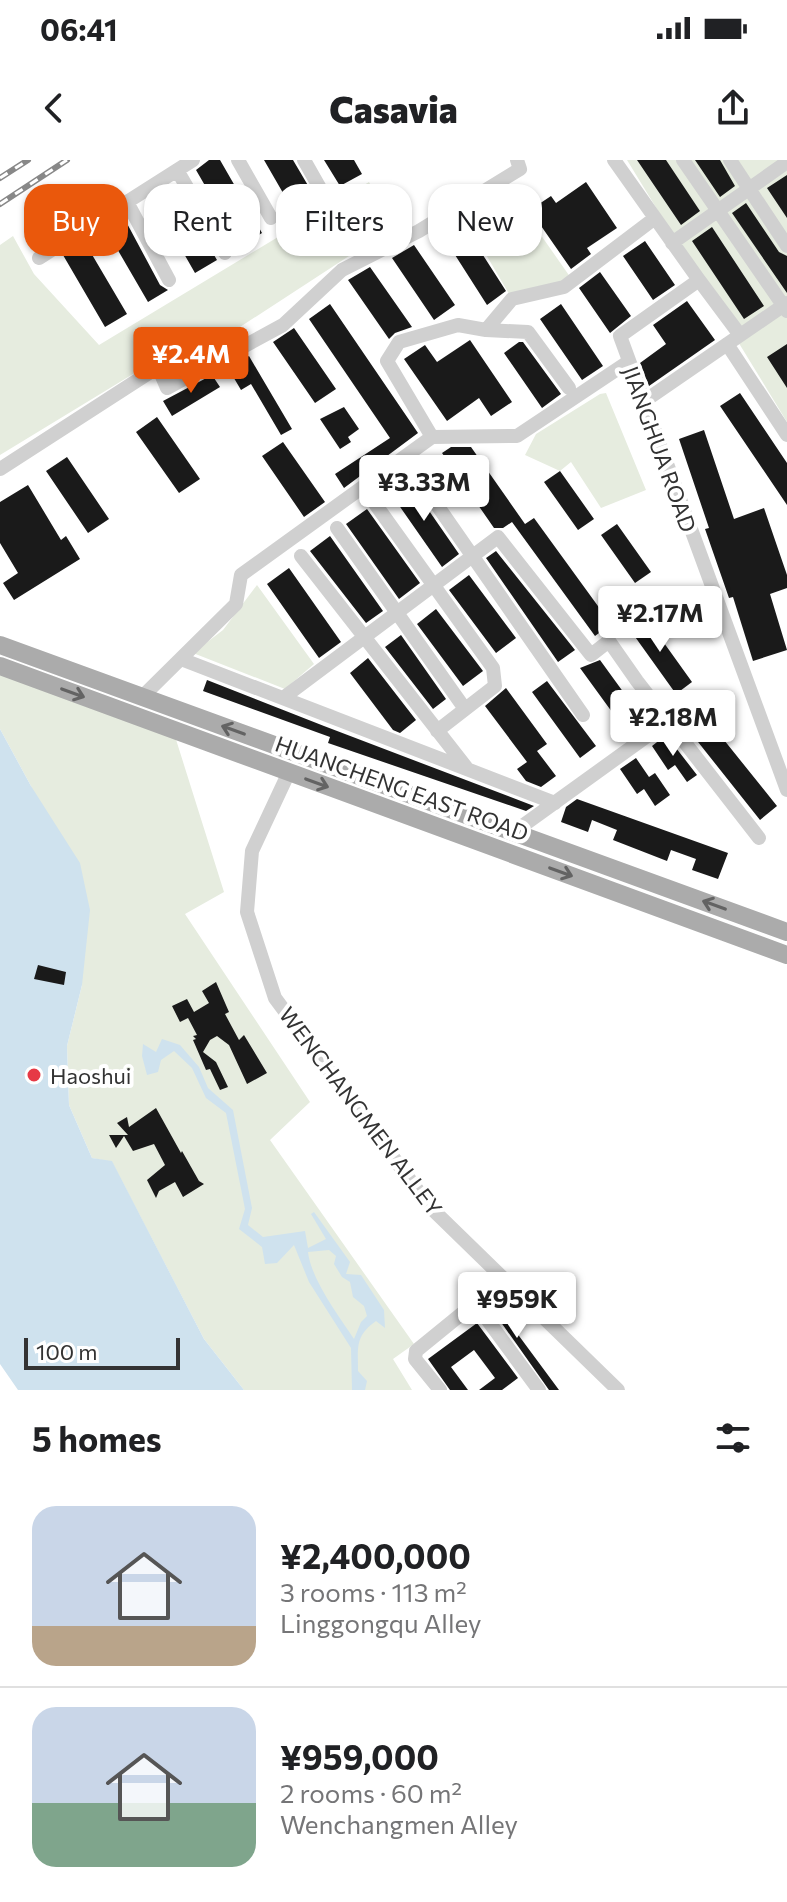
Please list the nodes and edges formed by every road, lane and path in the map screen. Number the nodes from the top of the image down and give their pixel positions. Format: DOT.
graph roads {
  1 [pos="193,160"];
  2 [pos="238,160"];
  3 [pos="304,160"];
  4 [pos="517,160"];
  5 [pos="614,160"];
  6 [pos="683,160"];
  7 [pos="730,160"];
  8 [pos="787,162"];
  9 [pos="177,170"];
  10 [pos="185,184"];
  11 [pos="318,184"];
  12 [pos="749,188"];
  13 [pos="128,201"];
  14 [pos="128,204"];
  15 [pos="719,209"];
  16 [pos="271,218"];
  17 [pos="655,218"];
  18 [pos="672,243"];
  19 [pos="787,246"];
  20 [pos="42,256"];
  21 [pos="39,258"];
  22 [pos="169,280"];
  23 [pos="699,280"];
  24 [pos="786,306"];
  25 [pos="486,330"];
  26 [pos="734,340"];
  27 [pos="628,362"];
  28 [pos="569,388"];
  29 [pos="643,402"];
  30 [pos="787,435"];
  31 [pos="432,437"];
  32 [pos="0,469"];
  33 [pos="414,472"];
  34 [pos="363,487"];
  35 [pos="337,528"];
  36 [pos="301,556"];
  37 [pos="472,556"];
  38 [pos="433,586"];
  39 [pos="397,613"];
  40 [pos="364,639"];
  41 [pos="0,645"];
  42 [pos="181,659"];
  43 [pos="0,666"];
  44 [pos="142,697"];
  45 [pos="283,698"];
  46 [pos="465,709"];
  47 [pos="583,715"];
  48 [pos="668,721"];
  49 [pos="437,731"];
  50 [pos="467,769"];
  51 [pos="289,772"];
  52 [pos="787,790"];
  53 [pos="555,803"];
  54 [pos="514,832"];
  55 [pos="759,838"];
  56 [pos="787,932"];
  57 [pos="787,955"];
  58 [pos="531,1387"];
  59 [pos="440,1390"];
  60 [pos="618,1390"];
  1 -- 9 [label="street"];
  2 -- 16 [label="street"];
  3 -- 11 [label="street"];
  4 -- 32 [label="street"];
  5 -- 17 [label="street"];
  6 -- 15 [label="street"];
  7 -- 12 [label="street"];
  8 -- 12 [label="street"];
  9 -- 10 [label="street"];
  9 -- 13 [label="street"];
  12 -- 15 [label="street"];
  12 -- 19 [label="street"];
  14 -- 22 [label="street"];
  15 -- 18 [label="street"];
  15 -- 24 [label="street"];
  17 -- 18 [label="street"];
  17 -- 25 [label="street"];
  18 -- 23 [label="street"];
  20 -- 21 [label="street"];
  23 -- 26 [label="street"];
  23 -- 27 [label="street, JIANGHUA ROAD"];
  24 -- 26 [label="street"];
  25 -- 28 [label="street"];
  25 -- 31 [label="street"];
  26 -- 29 [label="street"];
  26 -- 30 [label="street"];
  27 -- 29 [label="street, JIANGHUA ROAD"];
  27 -- 31 [label="street"];
  29 -- 52 [label="street, JIANGHUA ROAD"];
  31 -- 34 [label="street"];
  33 -- 37 [label="street"];
  34 -- 38 [label="street"];
  34 -- 42 [label="street"];
  35 -- 39 [label="street"];
  36 -- 40 [label="street"];
  37 -- 38 [label="street"];
  37 -- 47 [label="street"];
  37 -- 48 [label="street"];
  38 -- 39 [label="street"];
  38 -- 46 [label="street"];
  39 -- 40 [label="street"];
  39 -- 46 [label="street"];
  40 -- 45 [label="street"];
  40 -- 49 [label="street"];
  41 -- 44 [label="main road, HUANCHENG EAST ROAD"];
  42 -- 44 [label="street"];
  42 -- 45 [label="street"];
  43 -- 51 [label="main road, HUANCHENG EAST ROAD, one-way"];
  54 -- 44 [label="main road, HUANCHENG EAST ROAD, one-way"];
  45 -- 50 [label="street"];
  46 -- 49 [label="street"];
  48 -- 53 [label="street"];
  48 -- 55 [label="street"];
  49 -- 50 [label="street"];
  50 -- 53 [label="street"];
  51 -- 57 [label="main road, HUANCHENG EAST ROAD, one-way"];
  51 -- 60 [label="street, WENCHANGMEN ALLEY"];
  53 -- 54 [label="street"];
  56 -- 54 [label="main road, HUANCHENG EAST ROAD, one-way"];
  58 -- 59 [label="street"];
}
